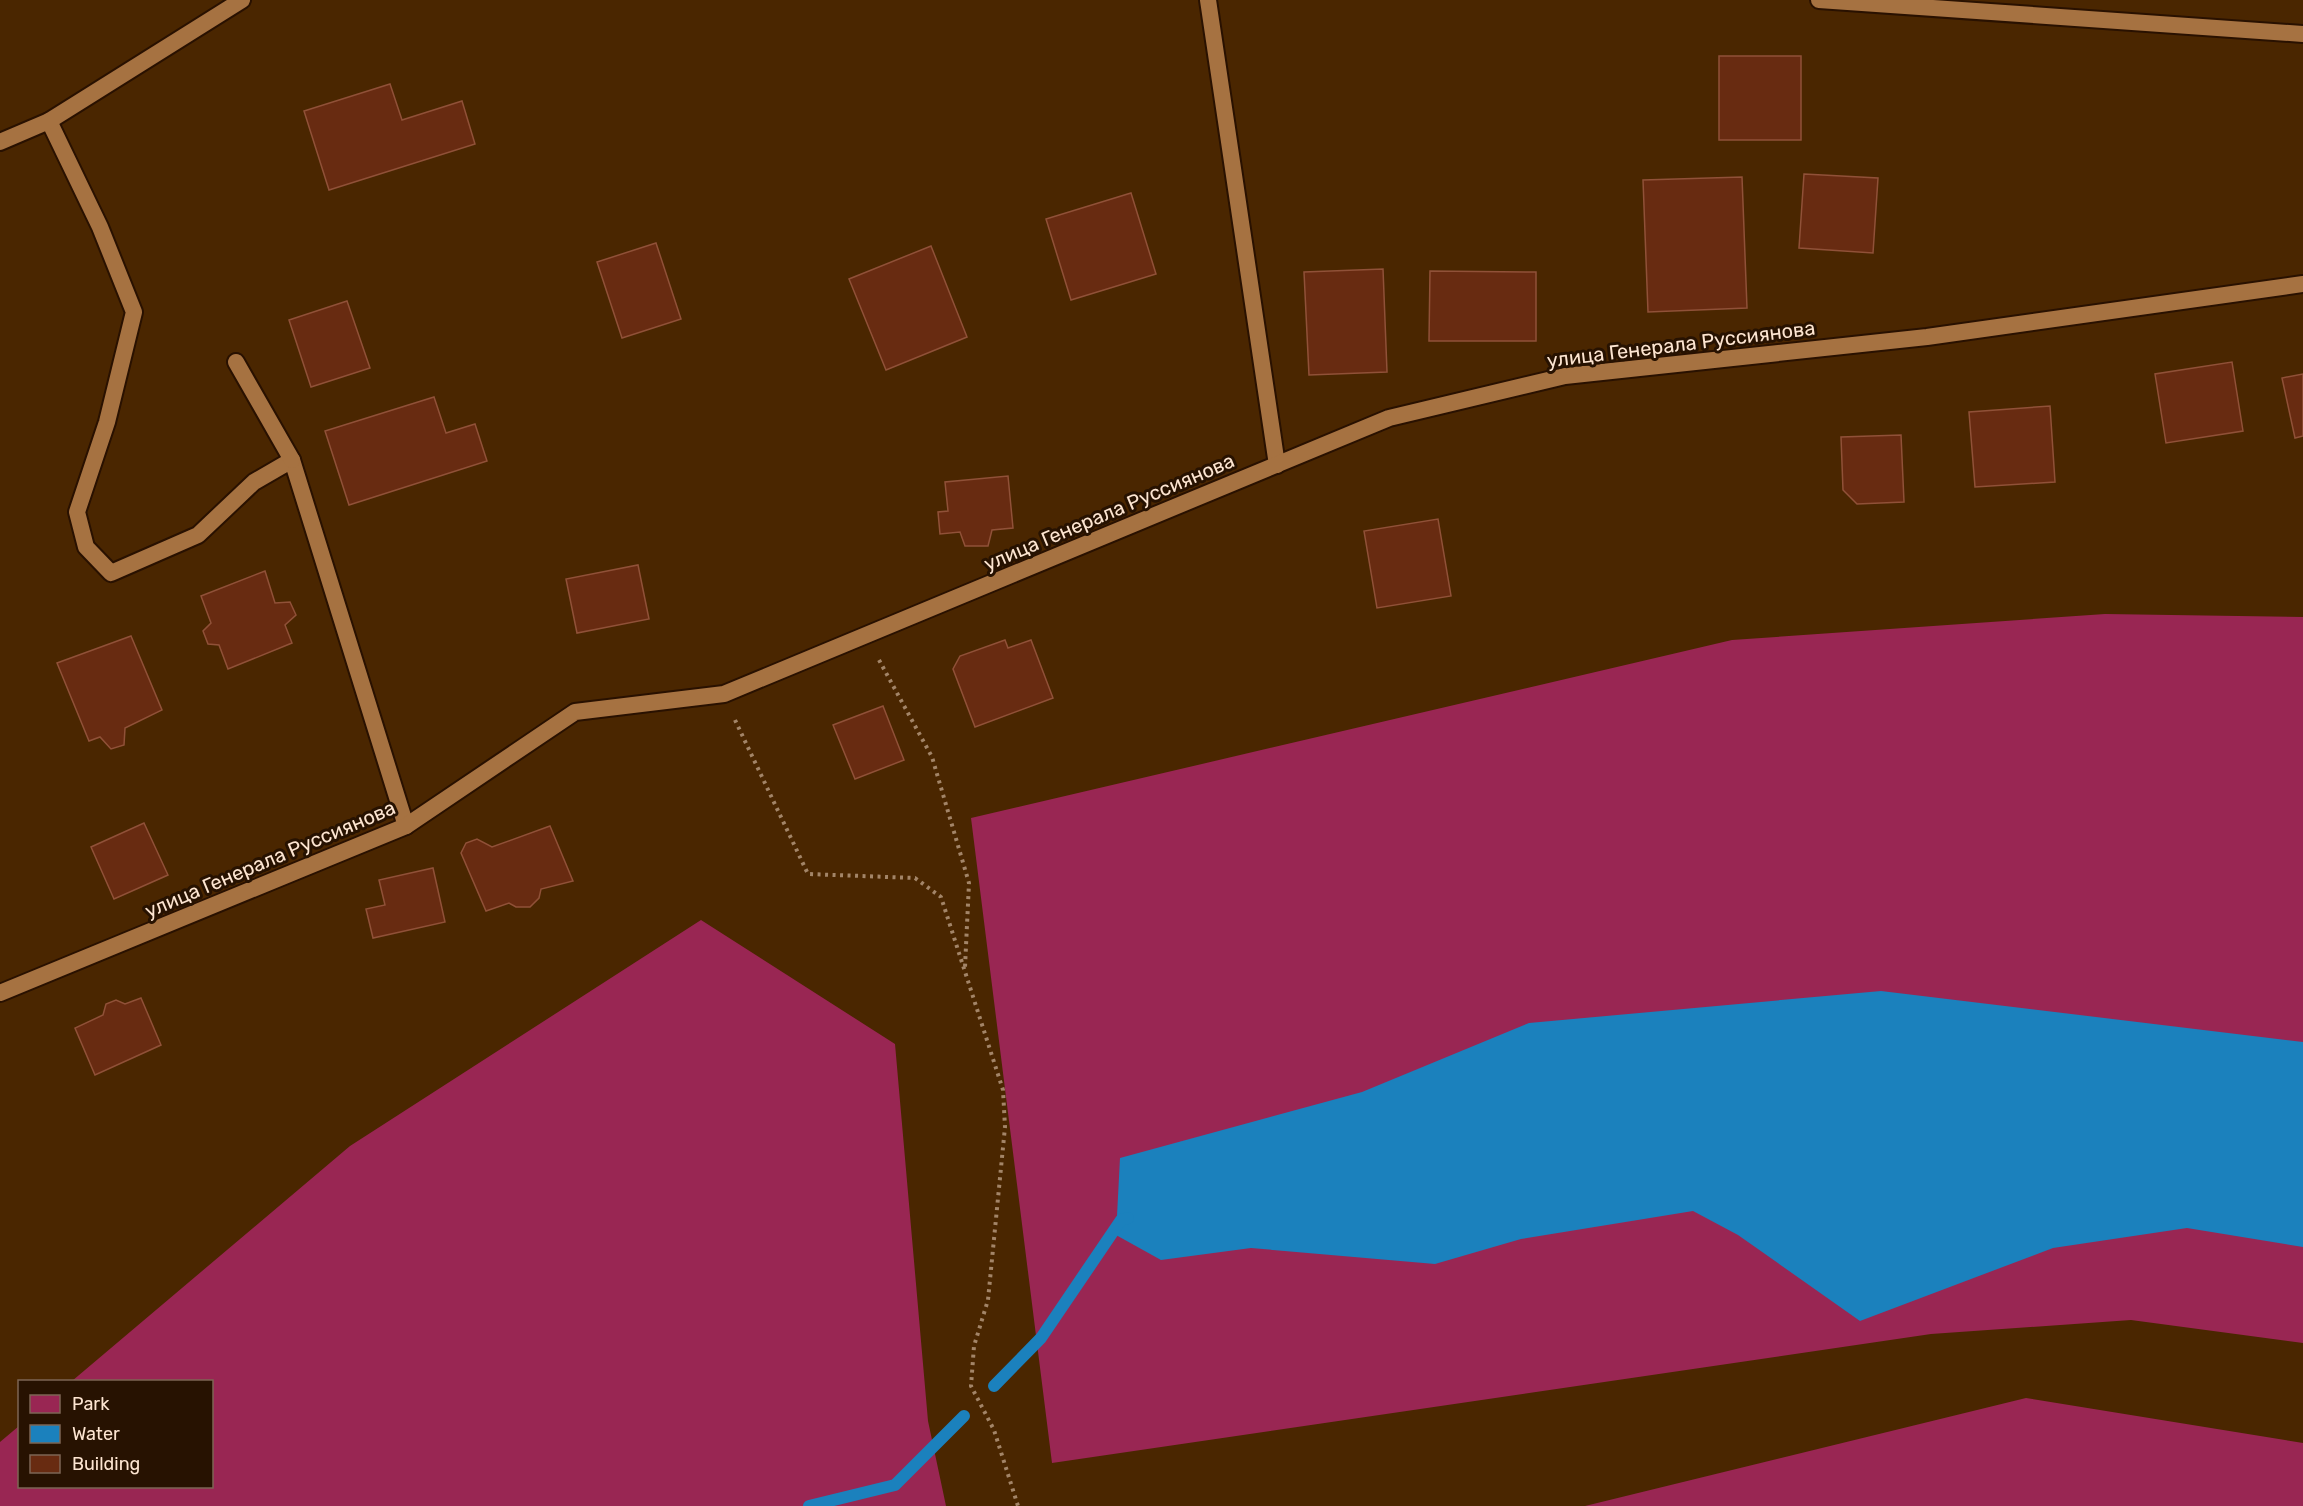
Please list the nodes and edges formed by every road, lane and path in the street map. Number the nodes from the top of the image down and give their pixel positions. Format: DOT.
graph roads {
  1 [pos="242,0"];
  2 [pos="1208,0"];
  3 [pos="1819,0"];
  4 [pos="2303,34"];
  5 [pos="49,121"];
  6 [pos="0,142"];
  7 [pos="2303,284"];
  8 [pos="236,362"];
  9 [pos="292,460"];
  10 [pos="1277,465"];
  11 [pos="865,636"];
  12 [pos="724,694"];
  13 [pos="406,826"];
  14 [pos="965,971"];
  15 [pos="0,993"];
  16 [pos="1018,1506"];
  1 -- 5 [label="lane"];
  2 -- 10 [label="lane"];
  3 -- 4 [label="lane"];
  5 -- 6 [label="lane"];
  5 -- 9 [label="lane"];
  7 -- 10 [label="lane, улица Генерала Руссиянова"];
  8 -- 9 [label="lane"];
  9 -- 13 [label="lane"];
  10 -- 11 [label="lane, улица Генерала Руссиянова"];
  11 -- 12 [label="lane, улица Генерала Руссиянова"];
  11 -- 14 [label="path"];
  12 -- 13 [label="lane, улица Генерала Руссиянова"];
  12 -- 14 [label="path"];
  13 -- 15 [label="lane, улица Генерала Руссиянова"];
  14 -- 16 [label="path"];
}
